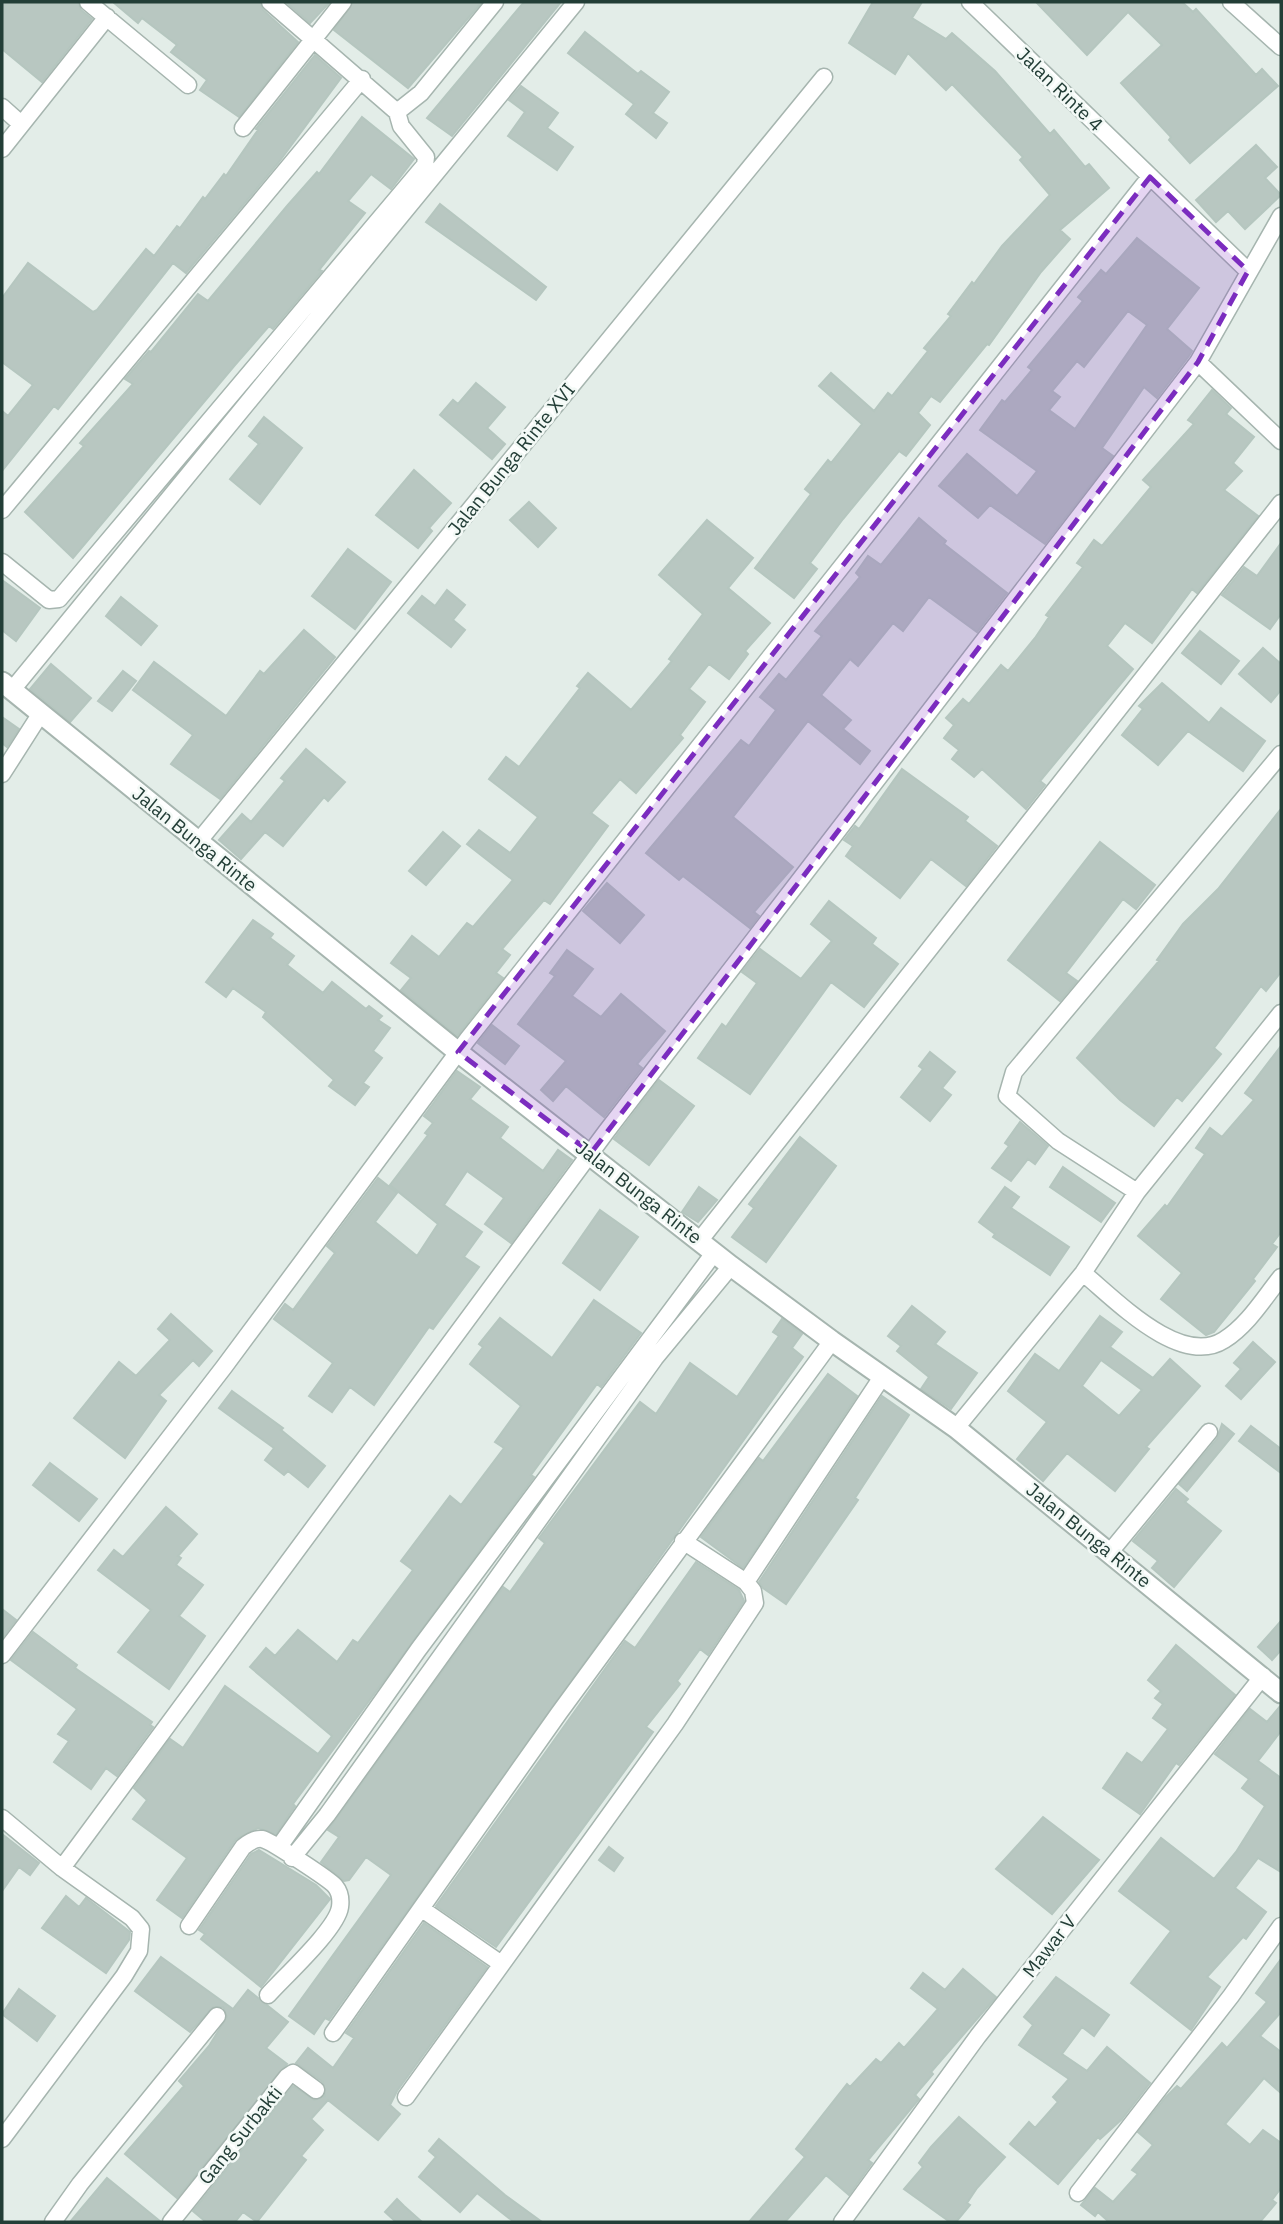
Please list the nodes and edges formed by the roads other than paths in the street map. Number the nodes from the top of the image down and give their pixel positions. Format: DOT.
graph roads {
  1 [pos="88,2"];
  2 [pos="270,2"];
  3 [pos="343,2"];
  4 [pos="495,2"];
  5 [pos="576,2"];
  6 [pos="970,2"];
  7 [pos="1231,2"];
  8 [pos="107,17"];
  9 [pos="314,37"];
  10 [pos="1281,47"];
  11 [pos="824,77"];
  12 [pos="362,79"];
  13 [pos="188,85"];
  14 [pos="2,107"];
  15 [pos="397,112"];
  16 [pos="22,124"];
  17 [pos="243,128"];
  18 [pos="2,149"];
  19 [pos="1150,177"];
  20 [pos="1281,216"];
  21 [pos="1248,271"];
  22 [pos="1198,362"];
  23 [pos="1281,441"];
  24 [pos="1281,503"];
  25 [pos="2,510"];
  26 [pos="2,562"];
  27 [pos="7,687"];
  28 [pos="41,713"];
  29 [pos="1281,754"];
  30 [pos="2,774"];
  31 [pos="198,842"];
  32 [pos="1281,1013"];
  33 [pos="458,1052"];
  34 [pos="591,1153"];
  35 [pos="1137,1192"];
  36 [pos="707,1246"];
  37 [pos="732,1266"];
  38 [pos="1083,1273"];
  39 [pos="1281,1277"];
  40 [pos="832,1341"];
  41 [pos="882,1377"];
  42 [pos="956,1428"];
  43 [pos="1209,1432"];
  44 [pos="504,1533"];
  45 [pos="683,1541"];
  46 [pos="519,1545"];
  47 [pos="1110,1552"];
  48 [pos="746,1582"];
  49 [pos="2,1655"];
  50 [pos="1263,1676"];
  51 [pos="1281,1693"];
  52 [pos="2,1818"];
  53 [pos="279,1847"];
  54 [pos="292,1858"];
  55 [pos="62,1868"];
  56 [pos="422,1909"];
  57 [pos="189,1926"];
  58 [pos="1281,1926"];
  59 [pos="500,1963"];
  60 [pos="268,1995"];
  61 [pos="217,2016"];
  62 [pos="333,2033"];
  63 [pos="316,2090"];
  64 [pos="406,2098"];
  65 [pos="2,2139"];
  66 [pos="1078,2193"];
  67 [pos="53,2222"];
  68 [pos="171,2222"];
  69 [pos="842,2222"];
  1 -- 8 [label="street"];
  2 -- 9 [label="street"];
  3 -- 9 [label="street"];
  4 -- 15 [label="street"];
  5 -- 27 [label="street"];
  6 -- 19 [label="street, Jalan Rinte 4"];
  7 -- 10 [label="street"];
  8 -- 13 [label="street"];
  8 -- 16 [label="street"];
  9 -- 12 [label="street"];
  9 -- 17 [label="street"];
  11 -- 31 [label="street, Jalan Bunga Rinte XVI"];
  12 -- 15 [label="street"];
  12 -- 25 [label="street"];
  14 -- 16 [label="street"];
  15 -- 26 [label="street"];
  16 -- 18 [label="street"];
  19 -- 21 [label="street, Jalan Rinte 4"];
  19 -- 33 [label="street"];
  20 -- 21 [label="street"];
  21 -- 22 [label="street"];
  22 -- 23 [label="street"];
  22 -- 34 [label="street"];
  24 -- 36 [label="street"];
  27 -- 28 [label="street, Jalan Bunga Rinte"];
  28 -- 30 [label="street"];
  28 -- 31 [label="street, Jalan Bunga Rinte"];
  29 -- 35 [label="street"];
  31 -- 33 [label="street, Jalan Bunga Rinte"];
  32 -- 35 [label="street"];
  33 -- 34 [label="street, Jalan Bunga Rinte"];
  33 -- 49 [label="street"];
  34 -- 36 [label="street, Jalan Bunga Rinte"];
  34 -- 55 [label="street"];
  35 -- 38 [label="street"];
  36 -- 37 [label="street, Jalan Bunga Rinte"];
  36 -- 44 [label="street"];
  37 -- 40 [label="street, Jalan Bunga Rinte"];
  37 -- 46 [label="street"];
  38 -- 39 [label="street"];
  38 -- 42 [label="street"];
  40 -- 41 [label="street, Jalan Bunga Rinte"];
  40 -- 45 [label="street"];
  41 -- 42 [label="street, Jalan Bunga Rinte"];
  41 -- 48 [label="street"];
  42 -- 47 [label="street, Jalan Bunga Rinte"];
  43 -- 47 [label="street"];
  44 -- 46 [label="street"];
  44 -- 53 [label="street"];
  45 -- 48 [label="street"];
  45 -- 56 [label="street"];
  46 -- 54 [label="street"];
  47 -- 50 [label="street, Jalan Bunga Rinte"];
  48 -- 59 [label="street"];
  50 -- 51 [label="street, Jalan Bunga Rinte"];
  50 -- 69 [label="street, Mawar V"];
  52 -- 55 [label="street"];
  53 -- 54 [label="street"];
  53 -- 57 [label="street"];
  54 -- 60 [label="street"];
  55 -- 65 [label="street"];
  56 -- 59 [label="street"];
  56 -- 62 [label="street"];
  58 -- 66 [label="street"];
  59 -- 64 [label="street"];
  61 -- 67 [label="street"];
  63 -- 68 [label="street, Gang Surbakti"];
}
